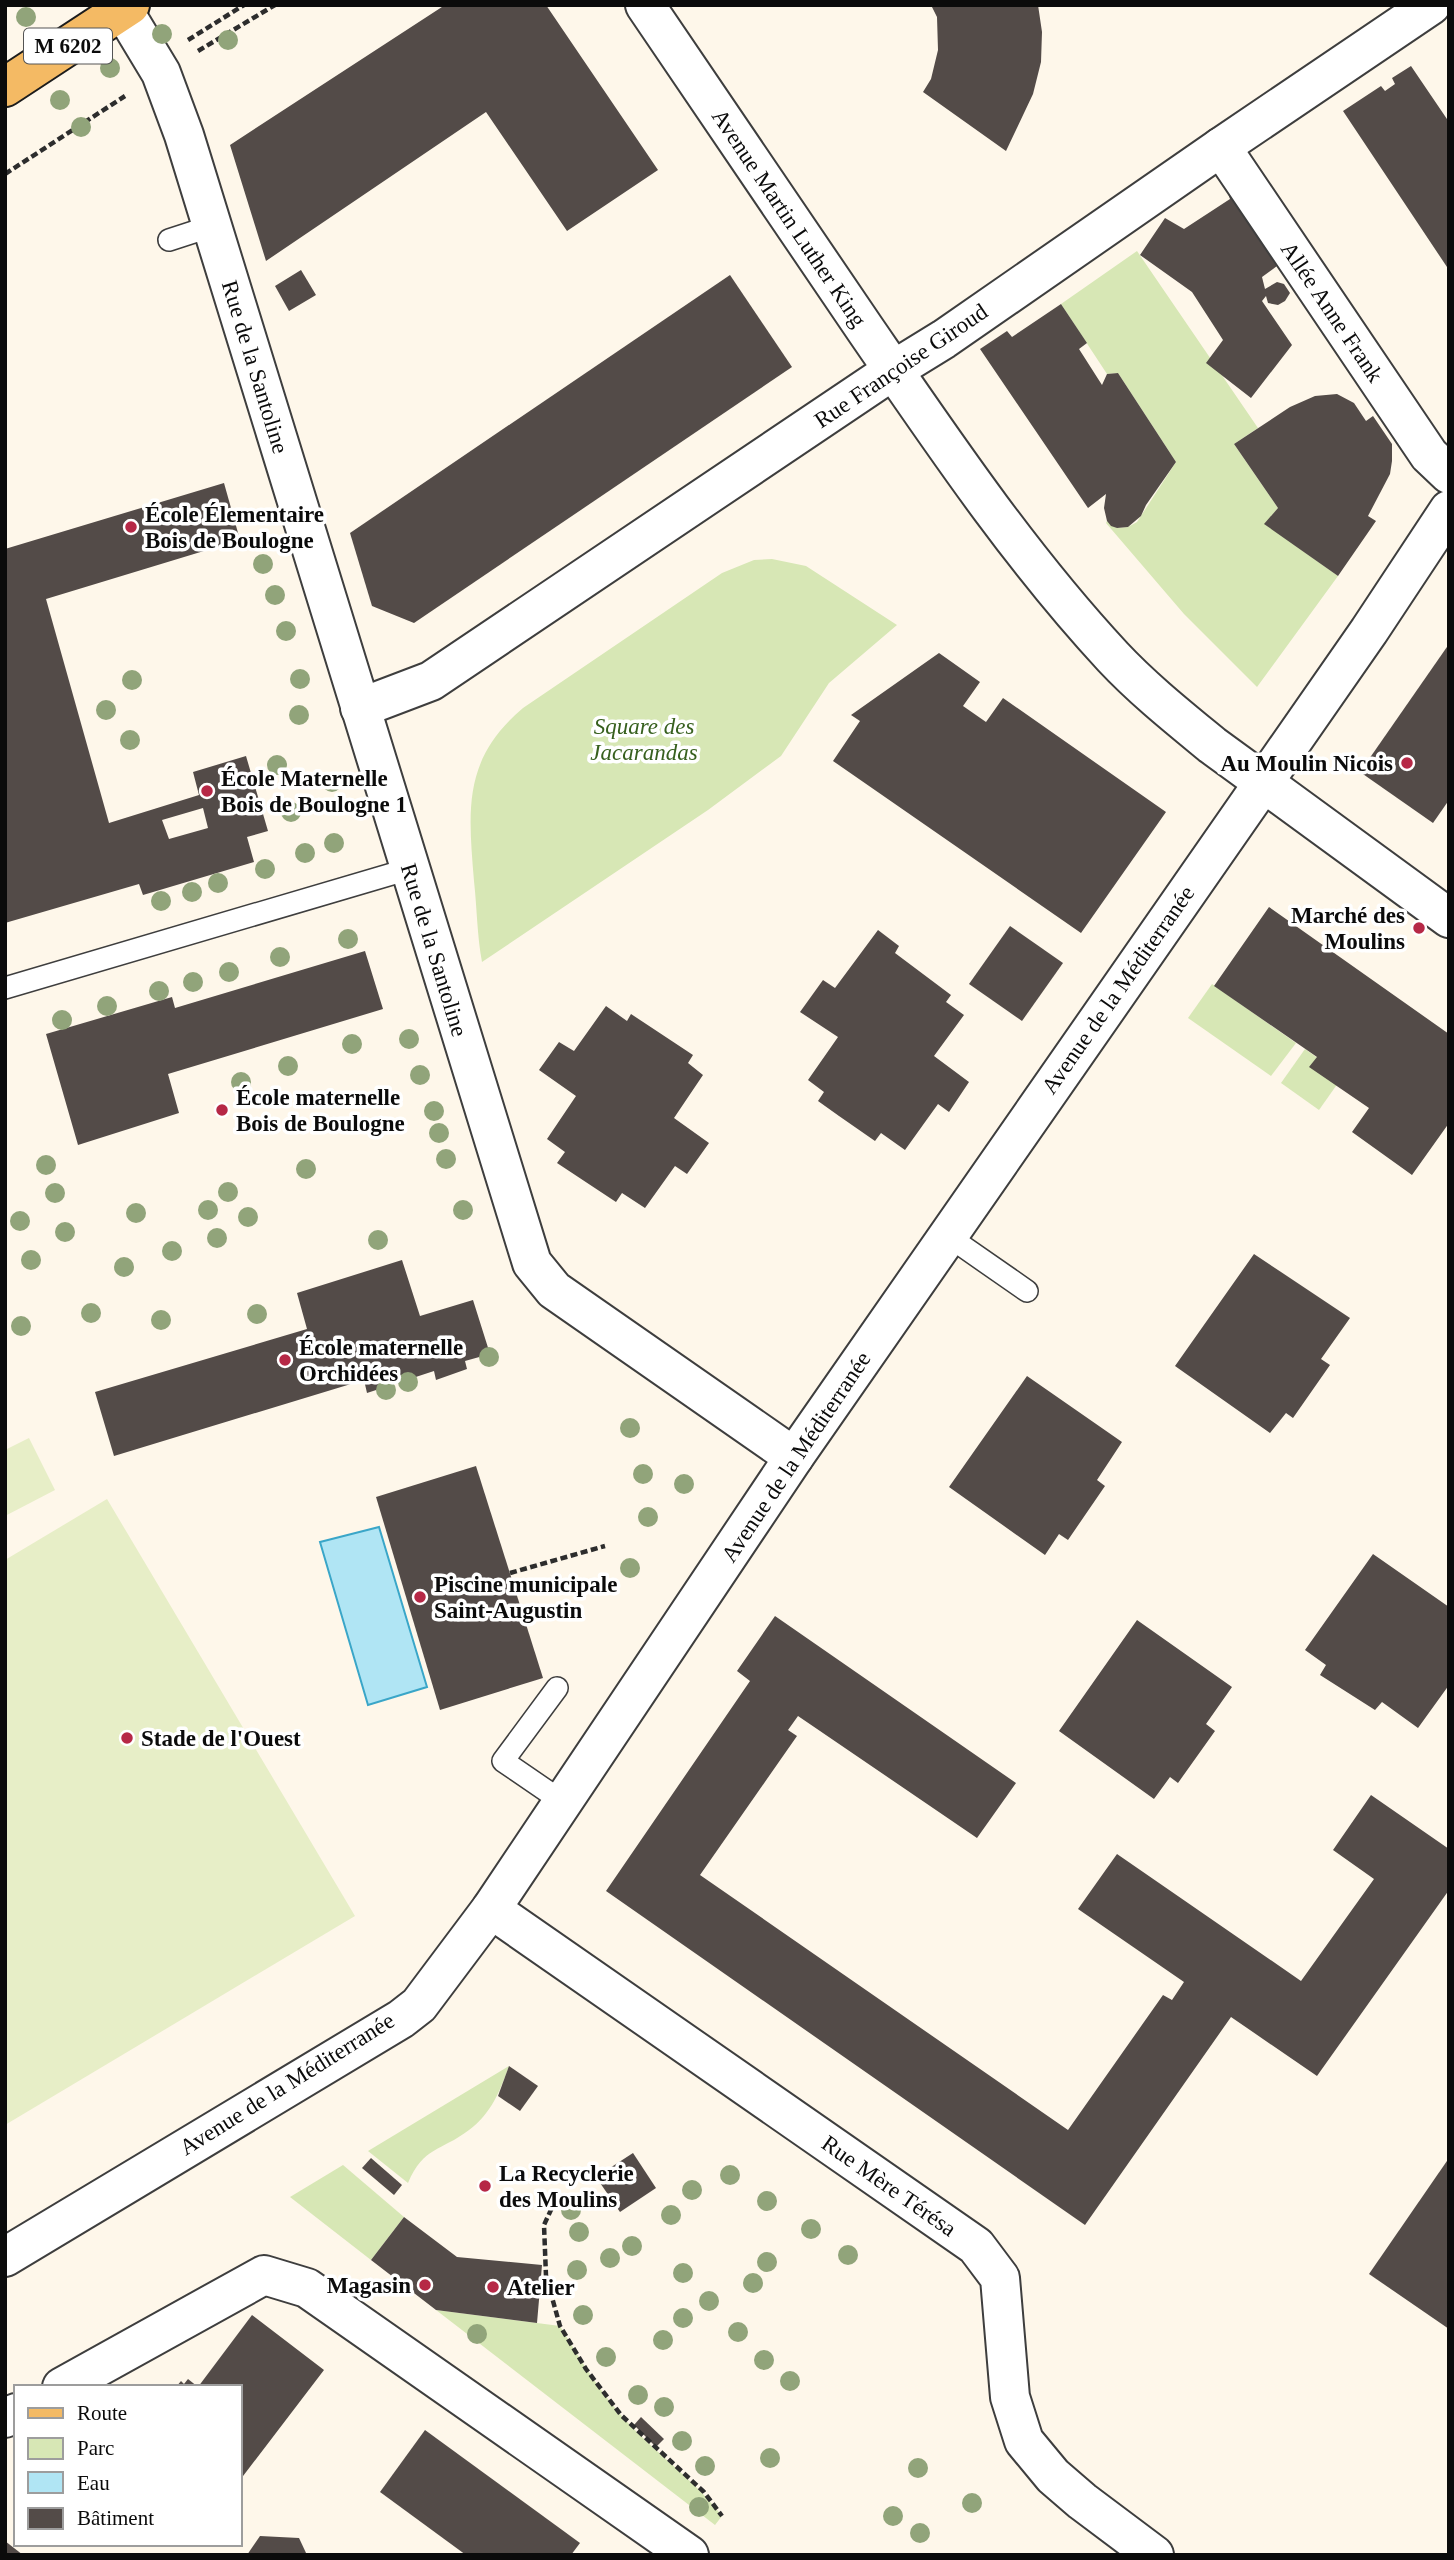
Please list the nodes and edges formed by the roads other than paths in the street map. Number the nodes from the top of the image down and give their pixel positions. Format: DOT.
graph roads {
  1 [pos="645,5"];
  2 [pos="1431,5"];
  3 [pos="127,8"];
  4 [pos="5,86"];
  5 [pos="1221,147"];
  6 [pos="212,226"];
  7 [pos="169,240"];
  8 [pos="892,371"];
  9 [pos="1449,474"];
  10 [pos="1449,510"];
  11 [pos="360,708"];
  12 [pos="1262,782"];
  13 [pos="409,869"];
  14 [pos="1449,918"];
  15 [pos="5,988"];
  16 [pos="948,1236"];
  17 [pos="1027,1291"];
  18 [pos="794,1457"];
  19 [pos="556,1688"];
  20 [pos="563,1802"];
  21 [pos="491,1909"];
  22 [pos="5,2257"];
  23 [pos="66,2385"];
  24 [pos="689,2555"];
  25 [pos="1154,2555"];
  1 -- 8 [label="street, Avenue Martin Luther King"];
  2 -- 5 [label="street, Rue Françoise Giroud"];
  3 -- 4 [label="main road, M 6202"];
  3 -- 6 [label="street, Rue de la Santoline"];
  5 -- 8 [label="street, Rue Françoise Giroud"];
  5 -- 9 [label="street, Allée Anne Frank"];
  6 -- 7 [label="lane"];
  6 -- 11 [label="street, Rue de la Santoline"];
  8 -- 11 [label="street, Rue Françoise Giroud"];
  8 -- 12 [label="street, Avenue Martin Luther King"];
  10 -- 12 [label="street, Avenue de la Méditerranée"];
  11 -- 13 [label="street, Rue de la Santoline"];
  12 -- 14 [label="street, Avenue Martin Luther King"];
  12 -- 16 [label="street, Avenue de la Méditerranée"];
  13 -- 15 [label="lane"];
  13 -- 18 [label="street, Rue de la Santoline"];
  16 -- 17 [label="lane"];
  16 -- 18 [label="street, Avenue de la Méditerranée"];
  18 -- 20 [label="street, Avenue de la Méditerranée"];
  19 -- 20 [label="lane"];
  20 -- 21 [label="street, Avenue de la Méditerranée"];
  21 -- 22 [label="street, Avenue de la Méditerranée"];
  21 -- 25 [label="street, Rue Mère Térésa"];
  23 -- 24 [label="street"];
}
